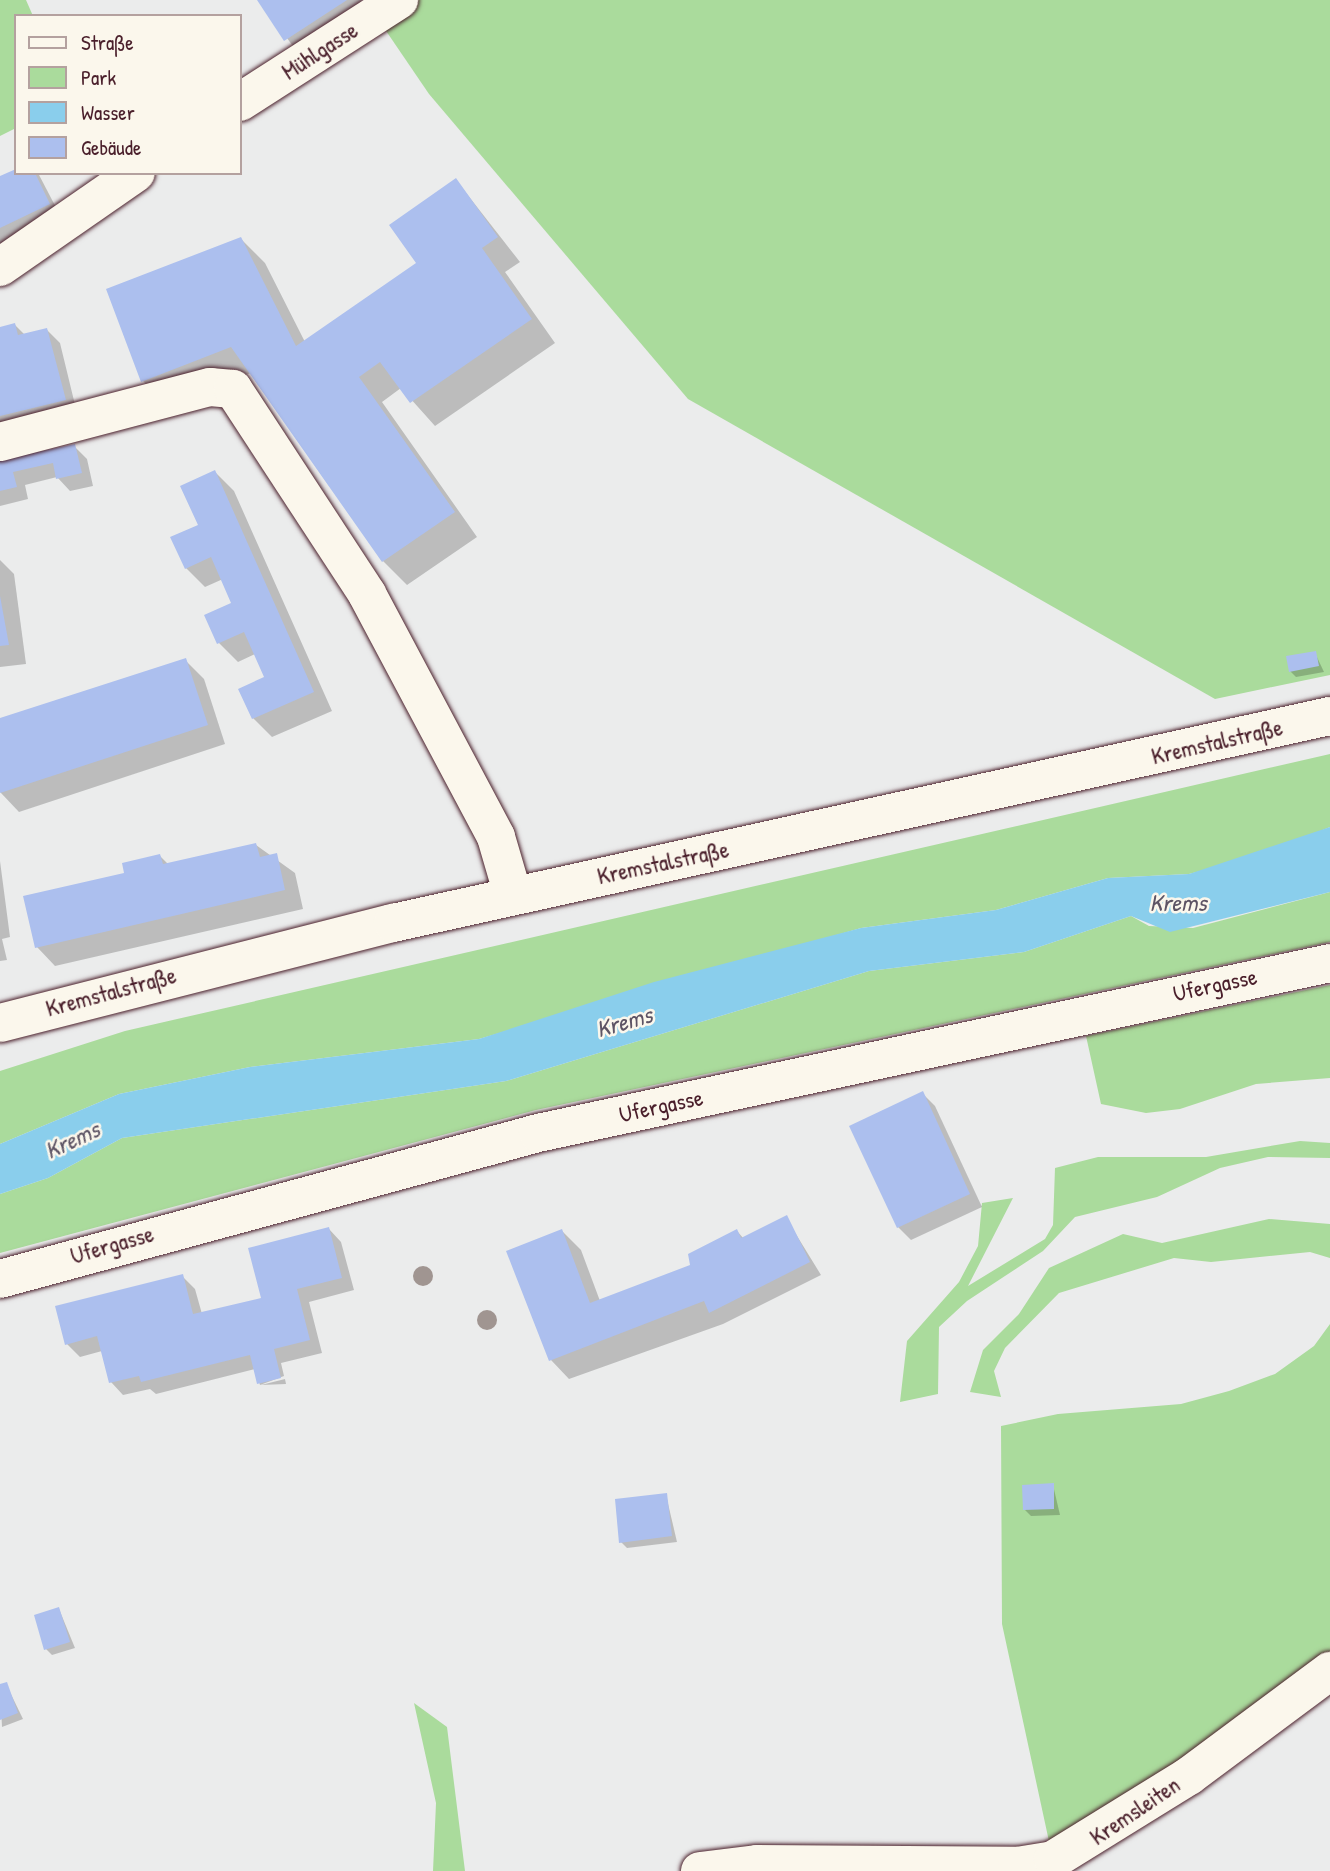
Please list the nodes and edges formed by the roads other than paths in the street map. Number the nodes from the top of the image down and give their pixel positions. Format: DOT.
graph roads {
  1 [pos="399,0"];
  2 [pos="242,101"];
  3 [pos="133,175"];
  4 [pos="0,267"];
  5 [pos="0,442"];
  6 [pos="1330,716"];
  7 [pos="513,895"];
  8 [pos="1330,963"];
  9 [pos="0,1023"];
  10 [pos="0,1279"];
  11 [pos="1330,1671"];
  12 [pos="700,1871"];
  1 -- 2 [label="main road, Mühlgasse"];
  3 -- 4 [label="main road"];
  5 -- 7 [label="main road"];
  6 -- 7 [label="main road, Kremstalstraße"];
  7 -- 9 [label="main road, Kremstalstraße"];
  8 -- 10 [label="main road, Ufergasse"];
  11 -- 12 [label="main road, Kremsleiten"];
}
